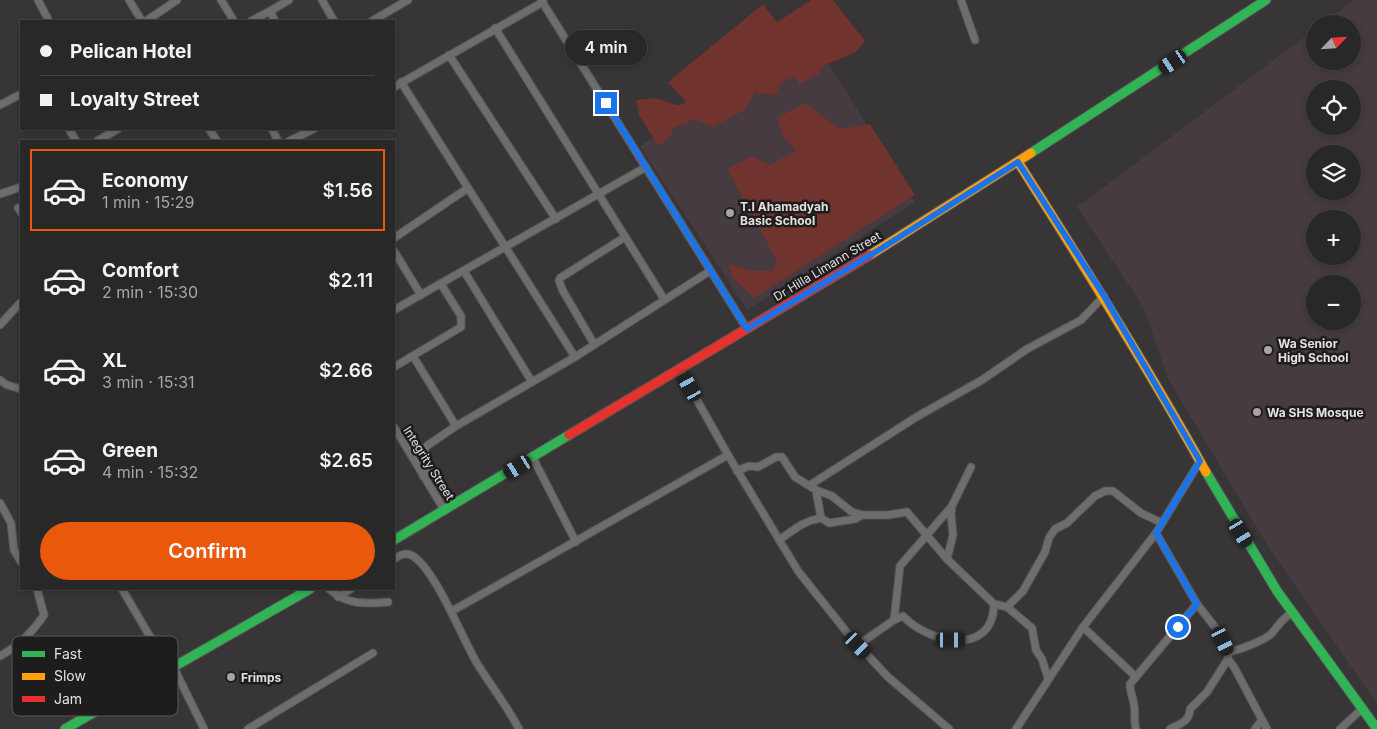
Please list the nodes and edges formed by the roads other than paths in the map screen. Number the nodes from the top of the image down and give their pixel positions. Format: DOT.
graph roads {
  1 [pos="38,0"];
  2 [pos="129,0"];
  3 [pos="177,0"];
  4 [pos="221,0"];
  5 [pos="289,0"];
  6 [pos="322,0"];
  7 [pos="408,0"];
  8 [pos="961,0"];
  9 [pos="1266,0"];
  10 [pos="542,1"];
  11 [pos="270,11"];
  12 [pos="48,20"];
  13 [pos="143,20"];
  14 [pos="146,20"];
  15 [pos="233,20"];
  16 [pos="253,20"];
  17 [pos="275,20"];
  18 [pos="333,20"];
  19 [pos="374,20"];
  20 [pos="495,28"];
  21 [pos="975,40"];
  22 [pos="449,55"];
  23 [pos="401,82"];
  24 [pos="395,85"];
  25 [pos="20,95"];
  26 [pos="0,105"];
  27 [pos="116,130"];
  28 [pos="312,130"];
  29 [pos="99,140"];
  30 [pos="291,140"];
  31 [pos="1018,162"];
  32 [pos="646,167"];
  33 [pos="20,187"];
  34 [pos="468,188"];
  35 [pos="0,194"];
  36 [pos="598,195"];
  37 [pos="556,219"];
  38 [pos="395,237"];
  39 [pos="625,237"];
  40 [pos="506,247"];
  41 [pos="395,253"];
  42 [pos="464,271"];
  43 [pos="710,271"];
  44 [pos="441,284"];
  45 [pos="421,295"];
  46 [pos="1104,296"];
  47 [pos="664,299"];
  48 [pos="20,303"];
  49 [pos="395,309"];
  50 [pos="0,325"];
  51 [pos="747,329"];
  52 [pos="594,344"];
  53 [pos="413,356"];
  54 [pos="575,357"];
  55 [pos="395,367"];
  56 [pos="680,370"];
  57 [pos="0,380"];
  58 [pos="532,382"];
  59 [pos="20,389"];
  60 [pos="456,426"];
  61 [pos="395,429"];
  62 [pos="728,455"];
  63 [pos="533,458"];
  64 [pos="1200,461"];
  65 [pos="971,467"];
  66 [pos="737,470"];
  67 [pos="423,476"];
  68 [pos="813,488"];
  69 [pos="0,503"];
  70 [pos="952,506"];
  71 [pos="446,511"];
  72 [pos="862,515"];
  73 [pos="821,518"];
  74 [pos="1162,523"];
  75 [pos="1156,533"];
  76 [pos="927,535"];
  77 [pos="395,539"];
  78 [pos="779,540"];
  79 [pos="576,542"];
  80 [pos="395,558"];
  81 [pos="947,559"];
  82 [pos="20,560"];
  83 [pos="37,590"];
  84 [pos="123,590"];
  85 [pos="308,590"];
  86 [pos="330,590"];
  87 [pos="349,590"];
  88 [pos="338,597"];
  89 [pos="388,602"];
  90 [pos="994,604"];
  91 [pos="1197,604"];
  92 [pos="1007,607"];
  93 [pos="452,611"];
  94 [pos="1292,613"];
  95 [pos="894,620"];
  96 [pos="1083,627"];
  97 [pos="26,636"];
  98 [pos="150,636"];
  99 [pos="858,645"];
  100 [pos="12,650"];
  101 [pos="373,653"];
  102 [pos="1228,655"];
  103 [pos="0,656"];
  104 [pos="178,663"];
  105 [pos="178,676"];
  106 [pos="1136,676"];
  107 [pos="1048,678"];
  108 [pos="1362,708"];
  109 [pos="86,716"];
  110 [pos="1262,720"];
  111 [pos="1377,728"];
  112 [pos="64,729"];
  113 [pos="204,729"];
  114 [pos="248,729"];
  115 [pos="520,729"];
  116 [pos="948,729"];
  117 [pos="1016,729"];
  118 [pos="1136,729"];
  119 [pos="1170,729"];
  120 [pos="1255,729"];
  121 [pos="1267,729"];
  122 [pos="1340,729"];
  1 -- 12 [label="street"];
  2 -- 13 [label="street"];
  3 -- 14 [label="street"];
  4 -- 15 [label="street"];
  5 -- 11 [label="street"];
  6 -- 18 [label="street"];
  7 -- 19 [label="street"];
  8 -- 21 [label="street"];
  9 -- 31 [label="main road, Dr Hilla Limann Street"];
  10 -- 20 [label="street"];
  10 -- 32 [label="street"];
  11 -- 16 [label="street"];
  11 -- 17 [label="street"];
  20 -- 22 [label="street"];
  20 -- 36 [label="street"];
  22 -- 23 [label="street"];
  22 -- 37 [label="street"];
  23 -- 24 [label="street"];
  23 -- 34 [label="street"];
  25 -- 26 [label="street"];
  27 -- 29 [label="street"];
  28 -- 30 [label="street"];
  31 -- 46 [label="main road"];
  31 -- 51 [label="main road, Dr Hilla Limann Street"];
  32 -- 36 [label="street"];
  32 -- 43 [label="street"];
  33 -- 35 [label="street"];
  34 -- 38 [label="street"];
  34 -- 40 [label="street"];
  36 -- 37 [label="street"];
  36 -- 39 [label="street"];
  37 -- 40 [label="street"];
  39 -- 47 [label="street"];
  39 -- 52 [label="street"];
  40 -- 42 [label="street"];
  40 -- 54 [label="street"];
  41 -- 45 [label="street"];
  42 -- 44 [label="street"];
  42 -- 58 [label="street"];
  43 -- 47 [label="street"];
  43 -- 51 [label="street"];
  44 -- 45 [label="street"];
  44 -- 53 [label="street"];
  45 -- 49 [label="street"];
  46 -- 64 [label="main road"];
  46 -- 68 [label="street"];
  47 -- 52 [label="street"];
  48 -- 50 [label="street"];
  51 -- 56 [label="main road, Dr Hilla Limann Street"];
  52 -- 54 [label="street"];
  53 -- 55 [label="street"];
  53 -- 60 [label="street"];
  54 -- 58 [label="street"];
  56 -- 62 [label="street"];
  56 -- 63 [label="main road, Dr Hilla Limann Street"];
  57 -- 59 [label="street"];
  58 -- 60 [label="street"];
  60 -- 67 [label="street"];
  61 -- 67 [label="street, Integrity Street"];
  62 -- 66 [label="street"];
  62 -- 79 [label="street"];
  63 -- 71 [label="main road, Dr Hilla Limann Street"];
  63 -- 79 [label="street"];
  64 -- 74 [label="street"];
  64 -- 94 [label="main road"];
  65 -- 70 [label="street"];
  66 -- 68 [label="street"];
  66 -- 78 [label="street"];
  67 -- 71 [label="street, Integrity Street"];
  68 -- 72 [label="street"];
  68 -- 73 [label="street"];
  69 -- 82 [label="street"];
  70 -- 76 [label="street"];
  70 -- 81 [label="street"];
  71 -- 77 [label="main road, Dr Hilla Limann Street"];
  72 -- 73 [label="street"];
  72 -- 76 [label="street"];
  73 -- 78 [label="street"];
  74 -- 75 [label="street"];
  74 -- 92 [label="street"];
  75 -- 91 [label="street"];
  75 -- 96 [label="street"];
  76 -- 81 [label="street"];
  76 -- 95 [label="street"];
  78 -- 99 [label="street"];
  79 -- 93 [label="street"];
  80 -- 93 [label="street"];
  81 -- 90 [label="street"];
  83 -- 97 [label="street"];
  84 -- 98 [label="street"];
  85 -- 104 [label="main road"];
  86 -- 88 [label="street"];
  87 -- 88 [label="street"];
  88 -- 89 [label="street"];
  90 -- 92 [label="street"];
  90 -- 95 [label="street"];
  91 -- 102 [label="street"];
  91 -- 106 [label="street"];
  92 -- 107 [label="street"];
  93 -- 115 [label="street"];
  94 -- 102 [label="street"];
  94 -- 108 [label="main road"];
  95 -- 99 [label="street"];
  96 -- 106 [label="street"];
  96 -- 107 [label="street"];
  99 -- 116 [label="street"];
  100 -- 103 [label="street"];
  101 -- 114 [label="street"];
  102 -- 110 [label="street"];
  102 -- 119 [label="street"];
  105 -- 113 [label="street"];
  106 -- 118 [label="street"];
  107 -- 117 [label="street"];
  108 -- 111 [label="main road"];
  108 -- 122 [label="street"];
  109 -- 112 [label="main road"];
  110 -- 120 [label="street"];
  110 -- 121 [label="street"];
}
